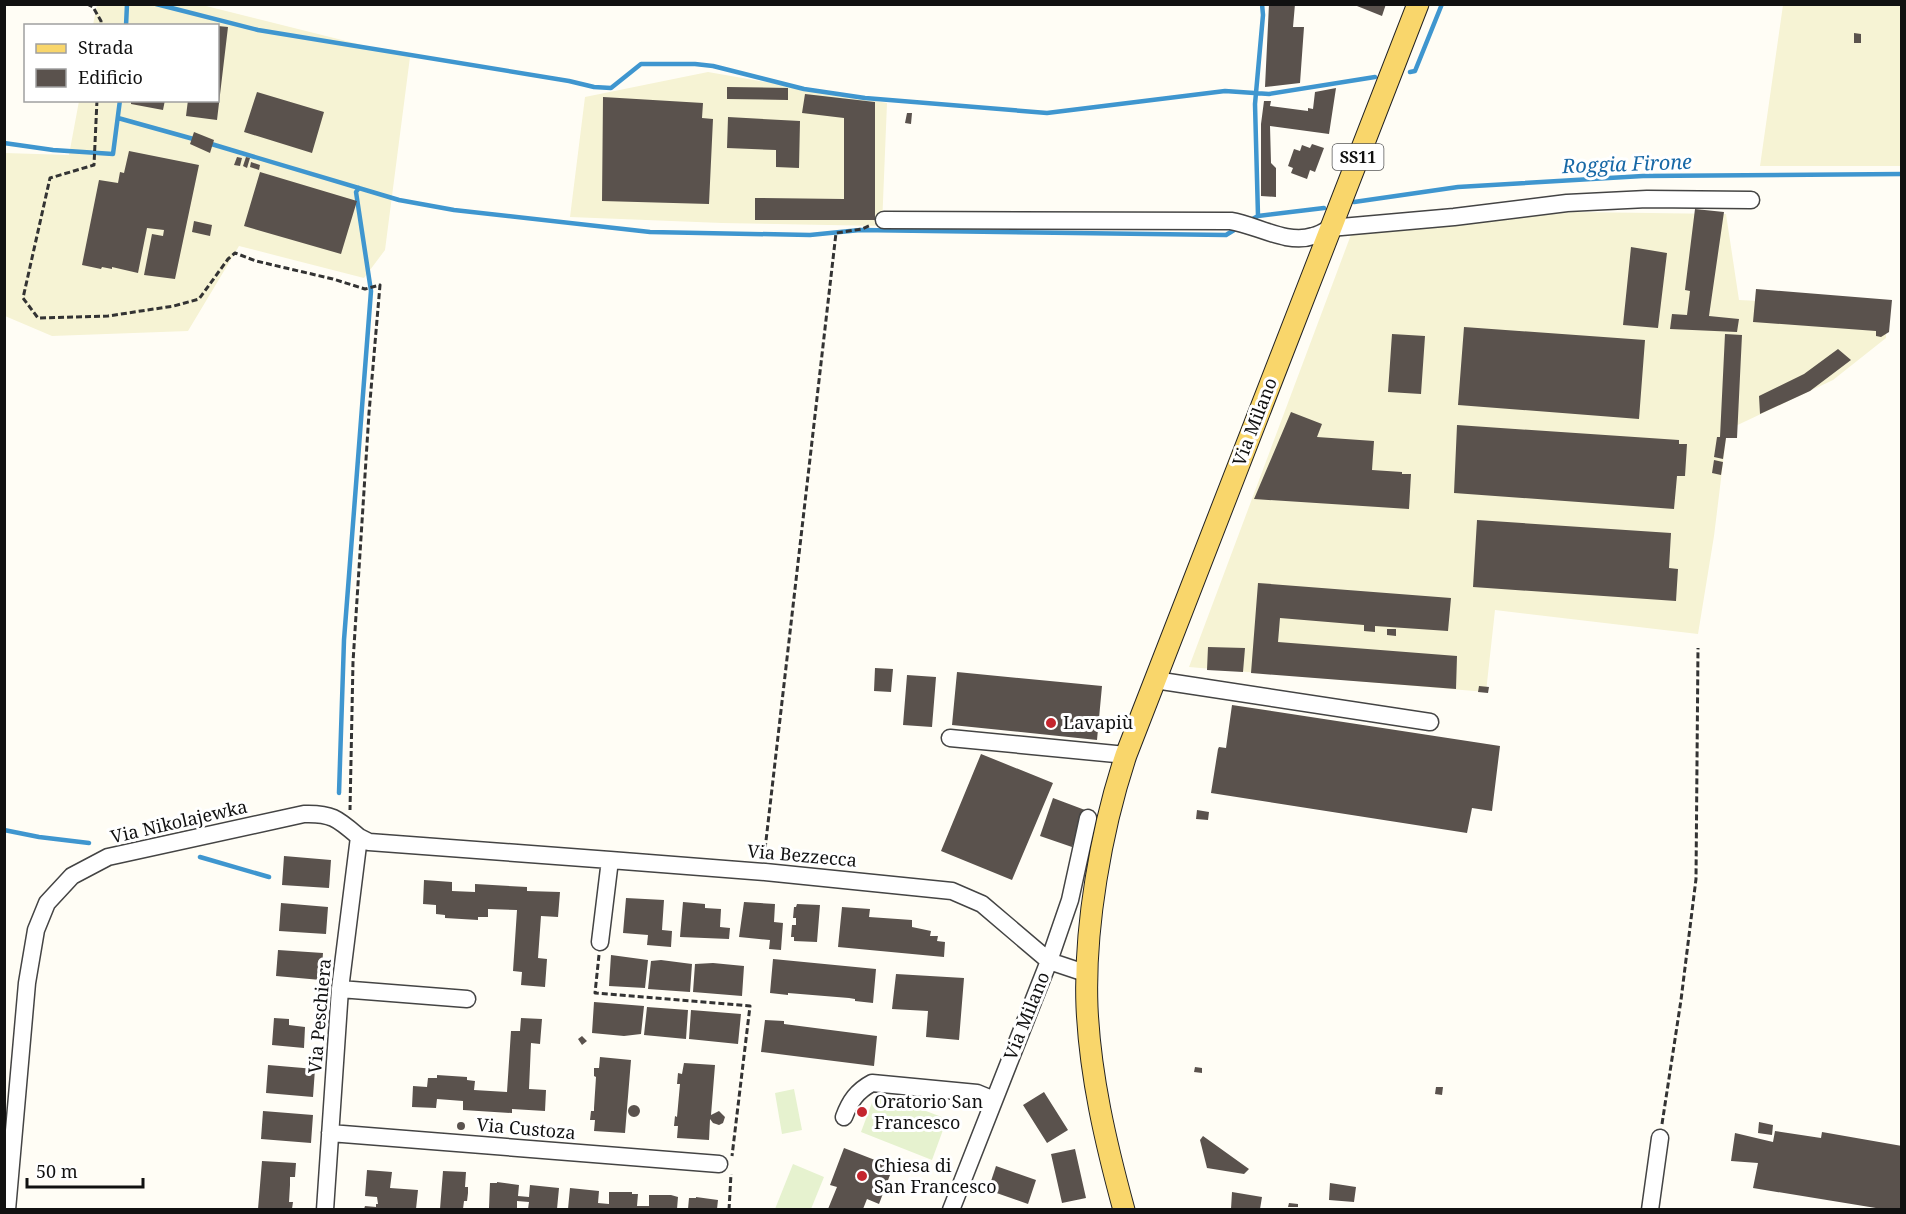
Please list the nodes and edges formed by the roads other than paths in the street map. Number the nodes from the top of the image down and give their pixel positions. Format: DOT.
graph roads {
  1 [pos="1418,4"];
  2 [pos="1751,200"];
  3 [pos="884,220"];
  4 [pos="1330,228"];
  5 [pos="1155,680"];
  6 [pos="1430,722"];
  7 [pos="950,738"];
  8 [pos="1126,755"];
  9 [pos="1088,818"];
  10 [pos="355,833"];
  11 [pos="610,860"];
  12 [pos="600,942"];
  13 [pos="1049,961"];
  14 [pos="1088,974"];
  15 [pos="340,989"];
  16 [pos="467,999"];
  17 [pos="994,1100"];
  18 [pos="844,1117"];
  19 [pos="330,1133"];
  20 [pos="1660,1138"];
  21 [pos="719,1164"];
  22 [pos="7,1209"];
  23 [pos="325,1209"];
  24 [pos="951,1209"];
  25 [pos="1124,1209"];
  26 [pos="1650,1209"];
  1 -- 4 [label="main road, Via Milano / SS11"];
  2 -- 4 [label="street"];
  3 -- 4 [label="street"];
  4 -- 5 [label="main road, Via Milano / SS11"];
  5 -- 6 [label="street"];
  5 -- 8 [label="main road, Via Milano"];
  7 -- 8 [label="street"];
  8 -- 14 [label="main road, Via Milano"];
  9 -- 13 [label="street, Via Milano"];
  10 -- 11 [label="street, Via Nikolajewka"];
  10 -- 15 [label="street, Via Peschiera"];
  10 -- 22 [label="street, Via Nikolajewka"];
  11 -- 12 [label="street"];
  11 -- 13 [label="street, Via Bezzecca"];
  13 -- 14 [label="street"];
  13 -- 17 [label="street, Via Milano"];
  14 -- 25 [label="main road, Via Milano"];
  15 -- 16 [label="street"];
  15 -- 19 [label="street, Via Peschiera"];
  17 -- 18 [label="street"];
  17 -- 24 [label="street, Via Milano"];
  19 -- 21 [label="street, Via Custoza"];
  19 -- 23 [label="street, Via Peschiera"];
  20 -- 26 [label="street"];
}
